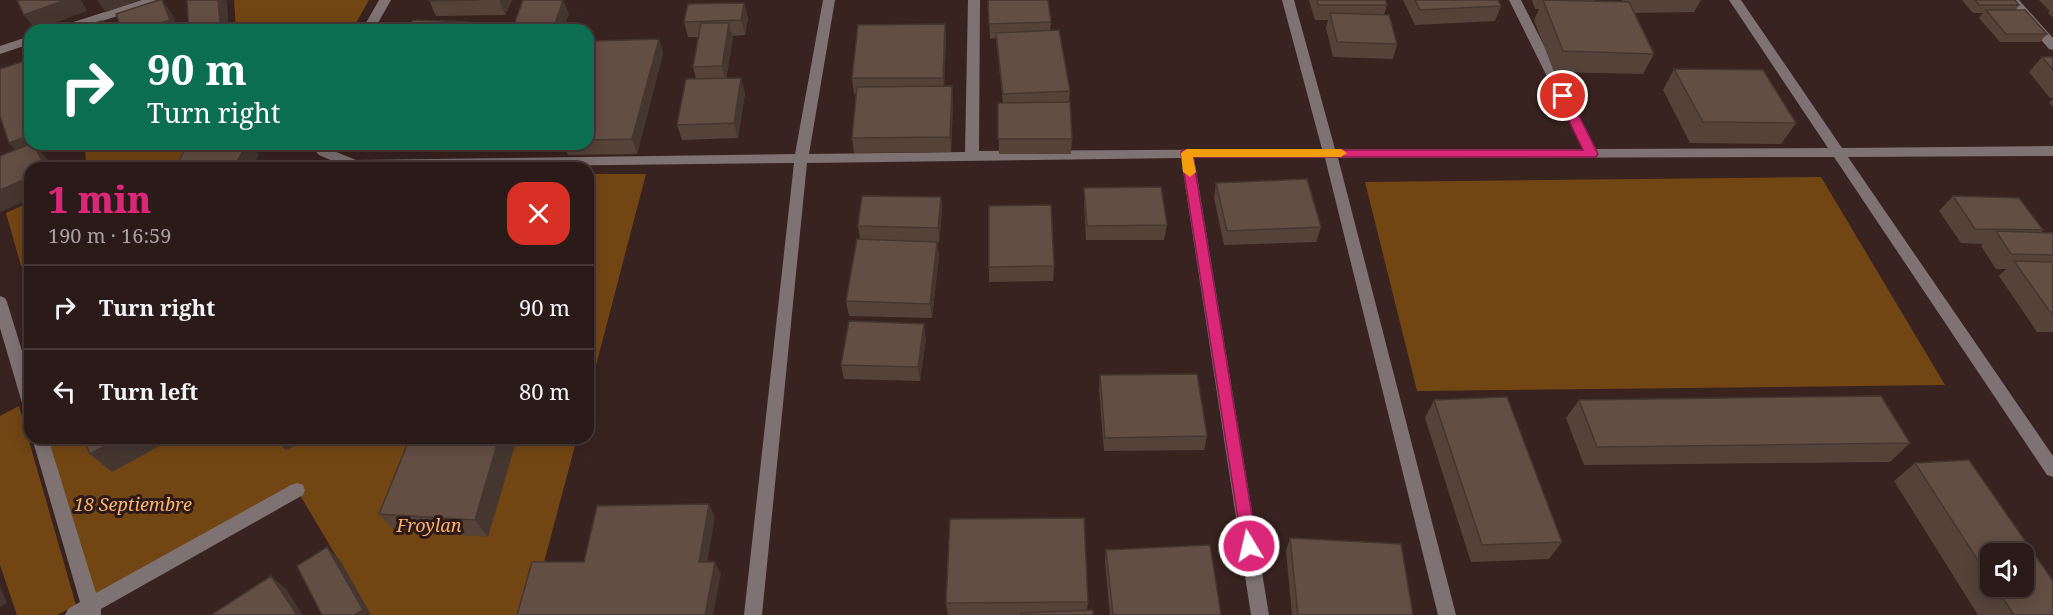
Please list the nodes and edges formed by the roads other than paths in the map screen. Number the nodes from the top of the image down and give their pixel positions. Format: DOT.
graph roads {
  1 [pos="154,0"];
  2 [pos="385,0"];
  3 [pos="830,0"];
  4 [pos="974,0"];
  5 [pos="1288,0"];
  6 [pos="1515,0"];
  7 [pos="1735,0"];
  8 [pos="2013,0"];
  9 [pos="80,24"];
  10 [pos="371,24"];
  11 [pos="24,42"];
  12 [pos="2053,46"];
  13 [pos="0,50"];
  14 [pos="322,150"];
  15 [pos="2053,151"];
  16 [pos="1187,153"];
  17 [pos="1330,153"];
  18 [pos="1838,153"];
  19 [pos="1592,154"];
  20 [pos="972,157"];
  21 [pos="801,160"];
  22 [pos="348,162"];
  23 [pos="594,162"];
  24 [pos="0,302"];
  25 [pos="24,383"];
  26 [pos="42,444"];
  27 [pos="2053,470"];
  28 [pos="297,490"];
  29 [pos="92,610"];
  30 [pos="74,615"];
  31 [pos="753,615"];
  32 [pos="1260,615"];
  33 [pos="1447,615"];
  1 -- 9 [label="street"];
  2 -- 10 [label="street"];
  3 -- 21 [label="street"];
  4 -- 20 [label="street"];
  5 -- 17 [label="street"];
  6 -- 19 [label="street"];
  7 -- 18 [label="street"];
  8 -- 12 [label="street"];
  11 -- 13 [label="street"];
  14 -- 22 [label="street"];
  15 -- 18 [label="street"];
  16 -- 17 [label="street"];
  16 -- 20 [label="street"];
  16 -- 32 [label="street"];
  17 -- 19 [label="street"];
  17 -- 33 [label="street"];
  18 -- 19 [label="street"];
  18 -- 27 [label="street"];
  20 -- 21 [label="street"];
  21 -- 23 [label="street"];
  21 -- 31 [label="street"];
  24 -- 25 [label="street"];
  26 -- 29 [label="street"];
  28 -- 29 [label="street"];
  29 -- 30 [label="street"];
}
